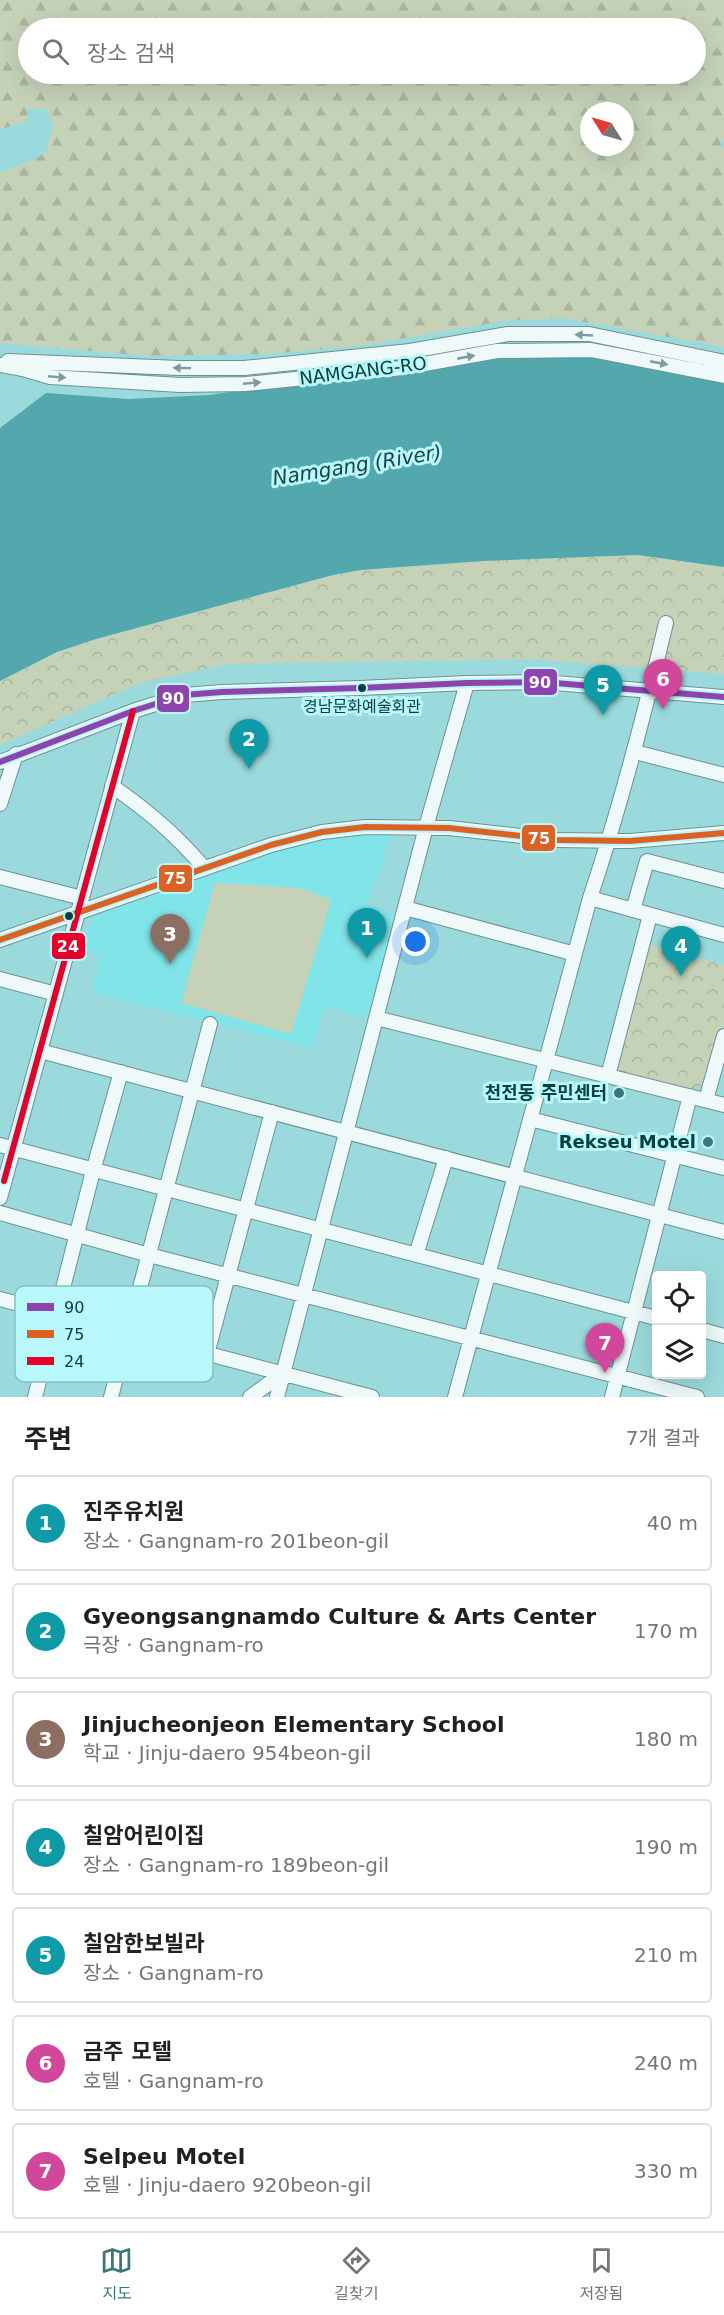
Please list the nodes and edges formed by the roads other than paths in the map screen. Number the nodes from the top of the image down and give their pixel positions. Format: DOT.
graph roads {
  1 [pos="724,362"];
  2 [pos="0,363"];
  3 [pos="724,376"];
  4 [pos="666,623"];
  5 [pos="466,683"];
  6 [pos="650,691"];
  7 [pos="724,697"];
  8 [pos="133,711"];
  9 [pos="635,752"];
  10 [pos="16,754"];
  11 [pos="0,762"];
  12 [pos="724,775"];
  13 [pos="112,786"];
  14 [pos="0,804"];
  15 [pos="426,827"];
  16 [pos="723,830"];
  17 [pos="609,840"];
  18 [pos="204,868"];
  19 [pos="0,877"];
  20 [pos="724,881"];
  21 [pos="590,898"];
  22 [pos="80,905"];
  23 [pos="405,908"];
  24 [pos="633,910"];
  25 [pos="650,915"];
  26 [pos="724,934"];
  27 [pos="0,940"];
  28 [pos="574,954"];
  29 [pos="0,979"];
  30 [pos="56,994"];
  31 [pos="376,1018"];
  32 [pos="210,1024"];
  33 [pos="724,1036"];
  34 [pos="40,1051"];
  35 [pos="546,1060"];
  36 [pos="121,1072"];
  37 [pos="608,1076"];
  38 [pos="192,1091"];
  39 [pos="690,1096"];
  40 [pos="706,1100"];
  41 [pos="724,1105"];
  42 [pos="272,1112"];
  43 [pos="530,1119"];
  44 [pos="346,1132"];
  45 [pos="7,1147"];
  46 [pos="675,1155"];
  47 [pos="446,1158"];
  48 [pos="724,1168"];
  49 [pos="93,1171"];
  50 [pos="515,1177"];
  51 [pos="167,1189"];
  52 [pos="0,1198"];
  53 [pos="246,1210"];
  54 [pos="0,1213"];
  55 [pos="659,1215"];
  56 [pos="321,1229"];
  57 [pos="724,1232"];
  58 [pos="76,1235"];
  59 [pos="149,1255"];
  60 [pos="416,1255"];
  61 [pos="488,1274"];
  62 [pos="228,1275"];
  63 [pos="64,1286"];
  64 [pos="141,1286"];
  65 [pos="303,1295"];
  66 [pos="0,1299"];
  67 [pos="15,1303"];
  68 [pos="634,1312"];
  69 [pos="652,1317"];
  70 [pos="213,1331"];
  71 [pos="706,1331"];
  72 [pos="724,1336"];
  73 [pos="471,1338"];
  74 [pos="213,1356"];
  75 [pos="282,1374"];
  76 [pos="617,1376"];
  77 [pos="39,1382"];
  78 [pos="115,1382"];
  79 [pos="35,1397"];
  80 [pos="111,1397"];
  81 [pos="250,1397"];
  82 [pos="277,1397"];
  83 [pos="372,1397"];
  84 [pos="455,1397"];
  85 [pos="612,1397"];
  86 [pos="696,1397"];
  1 -- 2 [label="street, NAMGANG-RO, one-way"];
  2 -- 3 [label="street, NAMGANG-RO, one-way"];
  4 -- 6 [label="street"];
  5 -- 6 [label="street"];
  5 -- 8 [label="street"];
  5 -- 15 [label="street"];
  6 -- 7 [label="street"];
  6 -- 9 [label="street"];
  8 -- 10 [label="street"];
  8 -- 13 [label="street"];
  9 -- 12 [label="street"];
  9 -- 17 [label="street"];
  10 -- 11 [label="street"];
  10 -- 14 [label="street"];
  13 -- 18 [label="street"];
  13 -- 22 [label="street"];
  15 -- 17 [label="street"];
  15 -- 18 [label="street"];
  15 -- 23 [label="street"];
  16 -- 17 [label="street"];
  17 -- 21 [label="street"];
  18 -- 22 [label="street"];
  19 -- 22 [label="street"];
  20 -- 24 [label="street"];
  21 -- 24 [label="street"];
  21 -- 28 [label="street"];
  22 -- 27 [label="street"];
  22 -- 30 [label="street"];
  23 -- 28 [label="street"];
  23 -- 31 [label="street"];
  24 -- 25 [label="street"];
  25 -- 26 [label="street"];
  25 -- 37 [label="street"];
  28 -- 35 [label="street"];
  29 -- 30 [label="street"];
  30 -- 34 [label="street"];
  31 -- 35 [label="street"];
  31 -- 44 [label="street"];
  32 -- 38 [label="street"];
  33 -- 40 [label="street"];
  34 -- 36 [label="street"];
  34 -- 45 [label="street"];
  35 -- 37 [label="street"];
  35 -- 43 [label="street"];
  36 -- 38 [label="street"];
  36 -- 49 [label="street"];
  37 -- 39 [label="street"];
  38 -- 42 [label="street"];
  38 -- 51 [label="street"];
  39 -- 40 [label="street"];
  39 -- 46 [label="street"];
  40 -- 41 [label="street"];
  42 -- 44 [label="street"];
  42 -- 53 [label="street"];
  43 -- 46 [label="street"];
  43 -- 50 [label="street"];
  44 -- 47 [label="street"];
  44 -- 56 [label="street"];
  45 -- 49 [label="street"];
  45 -- 52 [label="street"];
  46 -- 48 [label="street"];
  46 -- 55 [label="street"];
  47 -- 50 [label="street"];
  47 -- 60 [label="street"];
  49 -- 51 [label="street"];
  49 -- 58 [label="street"];
  50 -- 55 [label="street"];
  50 -- 61 [label="street"];
  51 -- 53 [label="street"];
  51 -- 59 [label="street"];
  53 -- 56 [label="street"];
  53 -- 62 [label="street"];
  54 -- 58 [label="street"];
  55 -- 57 [label="street"];
  55 -- 68 [label="street"];
  56 -- 60 [label="street"];
  56 -- 65 [label="street"];
  58 -- 59 [label="street"];
  58 -- 63 [label="street"];
  59 -- 62 [label="street"];
  59 -- 64 [label="street"];
  60 -- 61 [label="street"];
  61 -- 68 [label="street"];
  61 -- 73 [label="street"];
  62 -- 65 [label="street"];
  62 -- 70 [label="street"];
  65 -- 73 [label="street"];
  65 -- 75 [label="street"];
  66 -- 67 [label="street"];
  68 -- 69 [label="street"];
  68 -- 76 [label="street"];
  71 -- 72 [label="street"];
  73 -- 76 [label="street"];
  73 -- 84 [label="street"];
  74 -- 75 [label="street"];
  75 -- 81 [label="street"];
  75 -- 82 [label="street"];
  75 -- 83 [label="street"];
  76 -- 85 [label="street"];
  76 -- 86 [label="street"];
  77 -- 79 [label="street"];
  78 -- 80 [label="street"];
}
